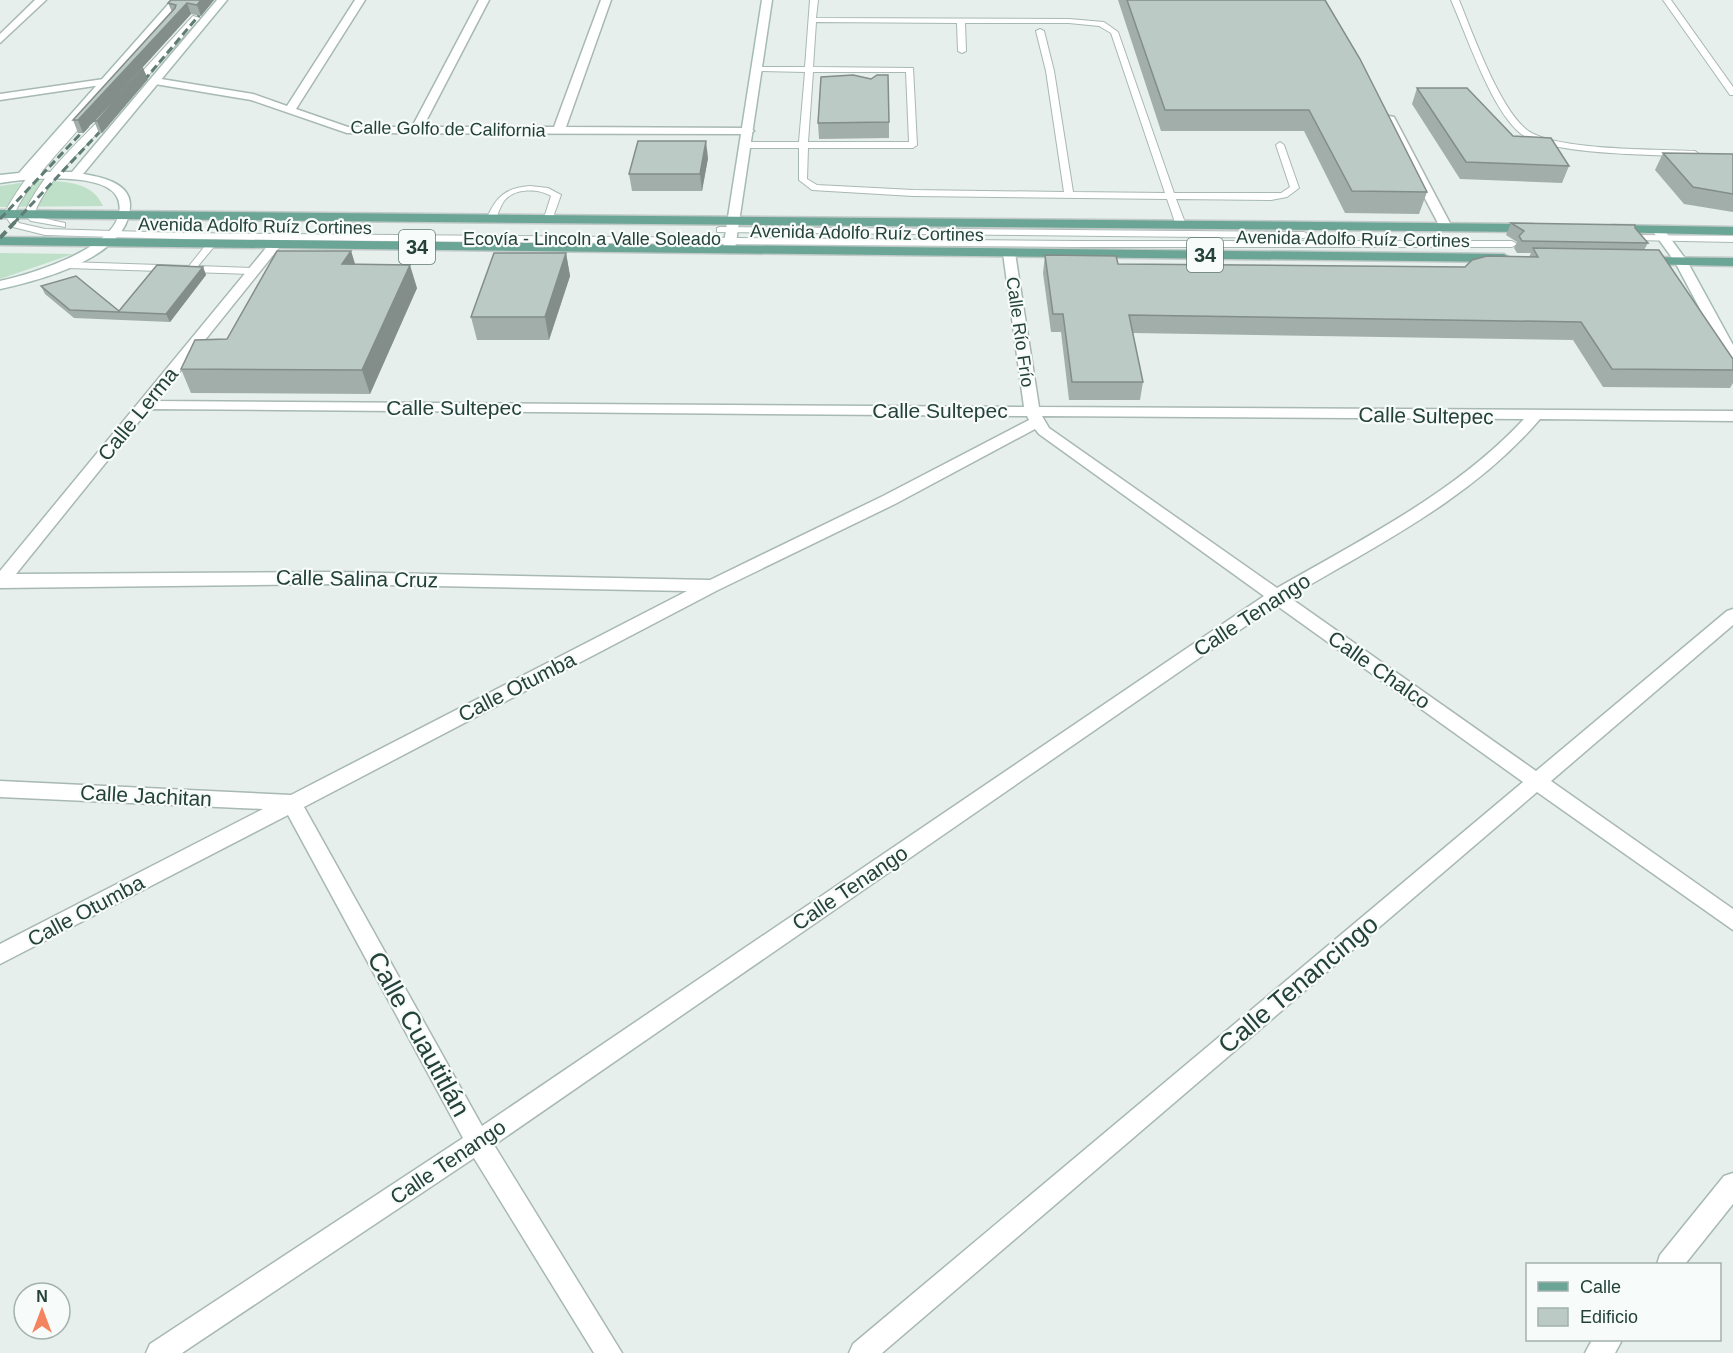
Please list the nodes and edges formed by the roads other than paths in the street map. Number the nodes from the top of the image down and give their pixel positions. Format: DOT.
graph roads {
  1 [pos="41,0"];
  2 [pos="177,0"];
  3 [pos="222,0"];
  4 [pos="360,0"];
  5 [pos="484,0"];
  6 [pos="606,0"];
  7 [pos="767,0"];
  8 [pos="814,0"];
  9 [pos="1455,0"];
  10 [pos="1666,0"];
  11 [pos="174,18"];
  12 [pos="196,18"];
  13 [pos="811,20"];
  14 [pos="961,22"];
  15 [pos="1040,31"];
  16 [pos="0,40"];
  17 [pos="963,51"];
  18 [pos="757,69"];
  19 [pos="808,70"];
  20 [pos="155,81"];
  21 [pos="104,82"];
  22 [pos="819,89"];
  23 [pos="807,90"];
  24 [pos="1733,93"];
  25 [pos="127,94"];
  26 [pos="0,97"];
  27 [pos="1381,104"];
  28 [pos="113,110"];
  29 [pos="290,110"];
  30 [pos="416,130"];
  31 [pos="559,130"];
  32 [pos="748,131"];
  33 [pos="746,145"];
  34 [pos="804,145"];
  35 [pos="1280,145"];
  36 [pos="1710,154"];
  37 [pos="53,174"];
  38 [pos="28,175"];
  39 [pos="76,175"];
  40 [pos="0,179"];
  41 [pos="1070,195"];
  42 [pos="1171,196"];
  43 [pos="5,214"];
  44 [pos="29,214"];
  45 [pos="492,218"];
  46 [pos="549,218"];
  47 [pos="1181,225"];
  48 [pos="1446,227"];
  49 [pos="1552,228"];
  50 [pos="115,229"];
  51 [pos="1599,229"];
  52 [pos="1733,231"];
  53 [pos="731,235"];
  54 [pos="1664,238"];
  55 [pos="1733,239"];
  56 [pos="1509,240"];
  57 [pos="0,241"];
  58 [pos="1638,241"];
  59 [pos="212,243"];
  60 [pos="274,246"];
  61 [pos="1733,247"];
  62 [pos="1009,253"];
  63 [pos="1521,258"];
  64 [pos="1624,260"];
  65 [pos="1681,261"];
  66 [pos="1733,262"];
  67 [pos="68,265"];
  68 [pos="192,268"];
  69 [pos="252,271"];
  70 [pos="0,285"];
  71 [pos="1733,358"];
  72 [pos="147,405"];
  73 [pos="1733,416"];
  74 [pos="1034,417"];
  75 [pos="1534,417"];
  76 [pos="1,581"];
  77 [pos="712,586"];
  78 [pos="1275,597"];
  79 [pos="1733,615"];
  80 [pos="1538,781"];
  81 [pos="0,789"];
  82 [pos="291,803"];
  83 [pos="1733,921"];
  84 [pos="0,955"];
  85 [pos="478,1142"];
  86 [pos="1733,1185"];
  87 [pos="1670,1263"];
  88 [pos="1608,1341"];
  89 [pos="159,1353"];
  90 [pos="609,1353"];
  91 [pos="862,1353"];
  92 [pos="1598,1353"];
  1 -- 16 [label="street"];
  2 -- 21 [label="street"];
  3 -- 20 [label="street"];
  4 -- 29 [label="street"];
  5 -- 30 [label="street"];
  6 -- 31 [label="street"];
  7 -- 18 [label="street"];
  8 -- 13 [label="lane"];
  9 -- 36 [label="lane"];
  10 -- 24 [label="lane"];
  11 -- 38 [label="lane"];
  12 -- 25 [label="lane"];
  13 -- 14 [label="lane"];
  13 -- 19 [label="lane"];
  14 -- 17 [label="lane"];
  14 -- 42 [label="lane"];
  15 -- 41 [label="lane"];
  18 -- 19 [label="lane"];
  18 -- 32 [label="street"];
  19 -- 23 [label="lane"];
  19 -- 34 [label="lane"];
  20 -- 29 [label="street, Calle Golfo de California"];
  20 -- 39 [label="street"];
  21 -- 26 [label="street"];
  21 -- 38 [label="street"];
  22 -- 23 [label="lane"];
  23 -- 34 [label="lane"];
  27 -- 48 [label="street"];
  28 -- 37 [label="lane"];
  29 -- 30 [label="street, Calle Golfo de California"];
  30 -- 31 [label="street, Calle Golfo de California"];
  31 -- 32 [label="street, Calle Golfo de California"];
  32 -- 33 [label="street"];
  33 -- 34 [label="lane"];
  33 -- 53 [label="street"];
  34 -- 41 [label="lane"];
  35 -- 42 [label="lane"];
  37 -- 38 [label="street"];
  37 -- 39 [label="street"];
  37 -- 44 [label="lane"];
  38 -- 40 [label="street"];
  38 -- 43 [label="lane"];
  39 -- 50 [label="street"];
  41 -- 42 [label="lane"];
  42 -- 47 [label="lane"];
  43 -- 44 [label="main road, Avenida Adolfo Ruíz Cortines / 34"];
  43 -- 50 [label="lane, Ecovía - Lincoln a Valle Soleado"];
  44 -- 50 [label="main road, Avenida Adolfo Ruíz Cortines / 34"];
  45 -- 46 [label="main road, Avenida Adolfo Ruíz Cortines / 34"];
  45 -- 46 [label="lane"];
  45 -- 50 [label="main road, Avenida Adolfo Ruíz Cortines / 34"];
  46 -- 53 [label="main road, Avenida Adolfo Ruíz Cortines / 34"];
  47 -- 48 [label="main road, Avenida Adolfo Ruíz Cortines / 34"];
  47 -- 53 [label="main road, Avenida Adolfo Ruíz Cortines / 34"];
  48 -- 49 [label="main road, Avenida Adolfo Ruíz Cortines / 34"];
  50 -- 53 [label="lane, Ecovía - Lincoln a Valle Soleado"];
  50 -- 57 [label="main road, Avenida Adolfo Ruíz Cortines / 34"];
  50 -- 59 [label="main road, Avenida Adolfo Ruíz Cortines / 34"];
  50 -- 67 [label="street"];
  51 -- 54 [label="main road"];
  52 -- 54 [label="main road"];
  53 -- 56 [label="lane, Ecovía - Lincoln a Valle Soleado"];
  53 -- 60 [label="main road, Avenida Adolfo Ruíz Cortines / 34"];
  53 -- 62 [label="main road, Avenida Adolfo Ruíz Cortines / 34"];
  54 -- 55 [label="lane"];
  54 -- 58 [label="lane"];
  54 -- 61 [label="lane"];
  54 -- 65 [label="street"];
  59 -- 60 [label="main road, Avenida Adolfo Ruíz Cortines / 34"];
  59 -- 68 [label="lane"];
  60 -- 69 [label="street, Calle Lerma"];
  62 -- 63 [label="main road, Avenida Adolfo Ruíz Cortines / 34"];
  62 -- 74 [label="street, Calle Río Frío"];
  64 -- 65 [label="main road"];
  65 -- 66 [label="main road"];
  65 -- 71 [label="street"];
  67 -- 68 [label="lane"];
  67 -- 70 [label="street"];
  68 -- 69 [label="lane"];
  69 -- 72 [label="street, Calle Lerma"];
  72 -- 74 [label="street, Calle Sultepec"];
  72 -- 76 [label="street, Calle Lerma"];
  73 -- 75 [label="street, Calle Sultepec"];
  74 -- 75 [label="street, Calle Sultepec"];
  74 -- 77 [label="street, Calle Otumba"];
  74 -- 78 [label="street, Calle Chalco"];
  75 -- 78 [label="street, Calle Tenango"];
  76 -- 77 [label="street, Calle Salina Cruz"];
  77 -- 82 [label="street, Calle Otumba"];
  78 -- 80 [label="street, Calle Chalco"];
  78 -- 85 [label="street, Calle Tenango"];
  79 -- 80 [label="street, Calle Tenancingo"];
  80 -- 83 [label="street, Calle Chalco"];
  80 -- 91 [label="street, Calle Tenancingo"];
  81 -- 82 [label="street, Calle Jachitan"];
  82 -- 84 [label="street, Calle Otumba"];
  82 -- 85 [label="street, Calle Cuautitlán"];
  85 -- 89 [label="street, Calle Tenango"];
  85 -- 90 [label="street, Calle Cuautitlán"];
  86 -- 87 [label="street"];
  88 -- 92 [label="street"];
}
